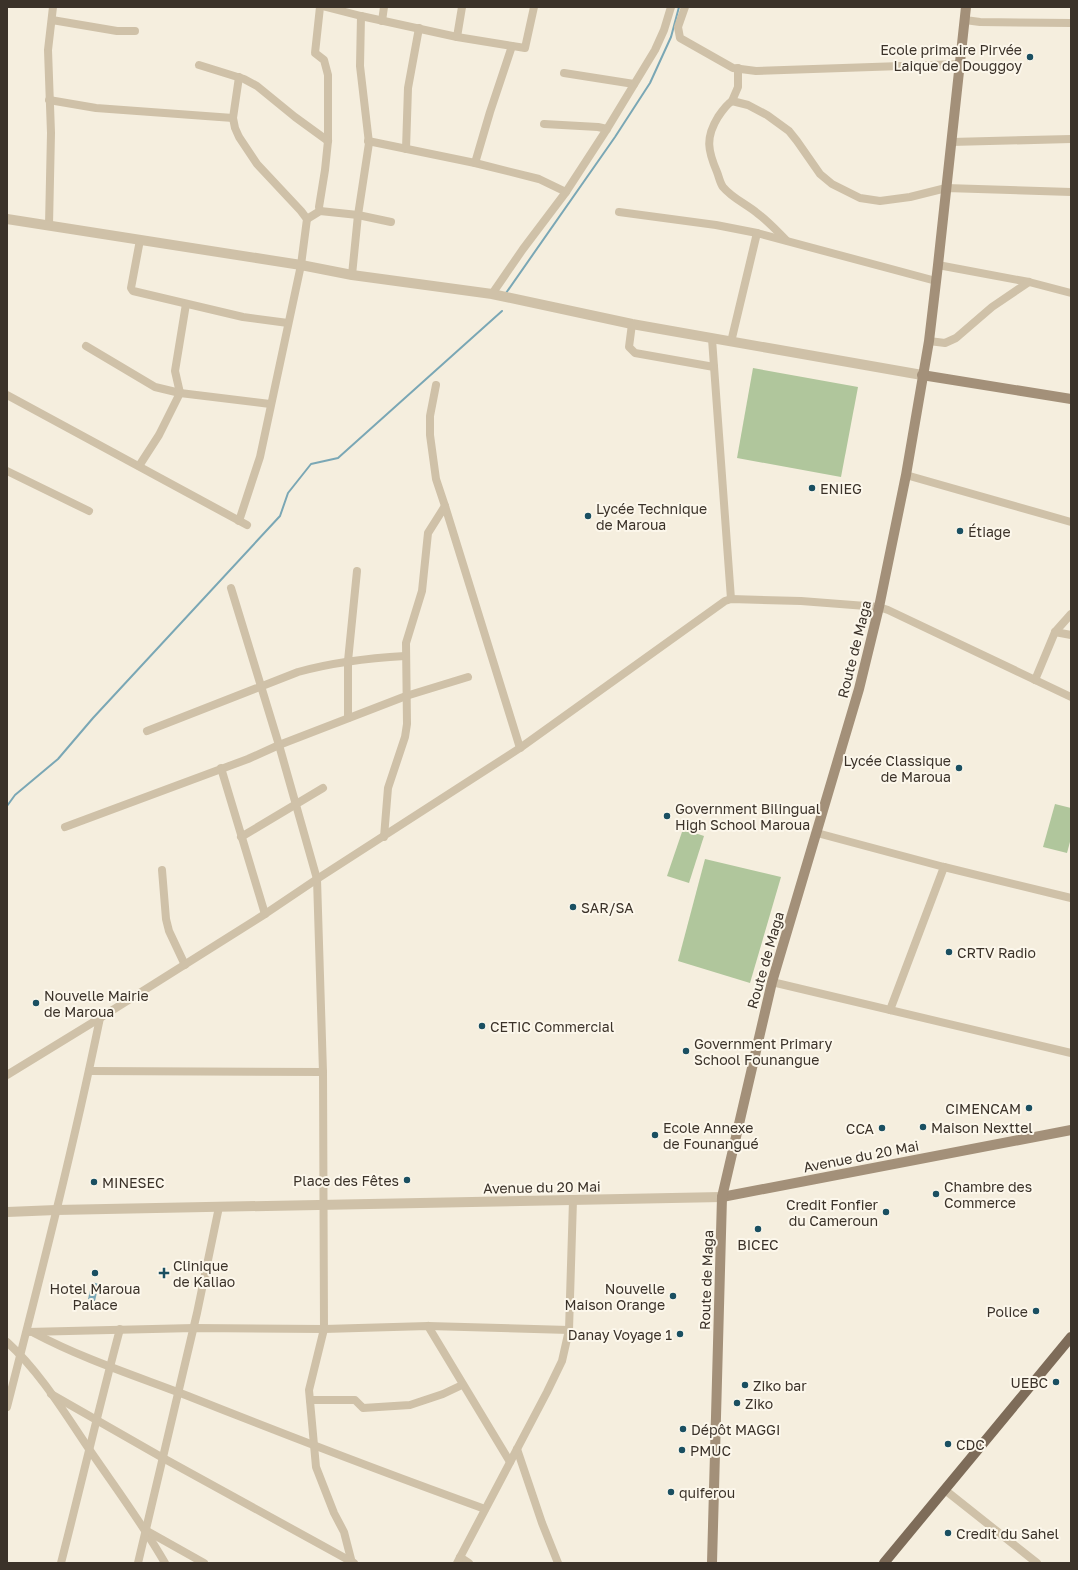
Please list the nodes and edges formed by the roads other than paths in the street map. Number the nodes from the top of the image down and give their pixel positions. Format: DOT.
graph roads {
  1 [pos="53,7"];
  2 [pos="320,7"];
  3 [pos="326,7"];
  4 [pos="384,7"];
  5 [pos="462,7"];
  6 [pos="534,7"];
  7 [pos="671,7"];
  8 [pos="685,7"];
  9 [pos="966,7"];
  10 [pos="361,16"];
  11 [pos="52,20"];
  12 [pos="965,20"];
  13 [pos="382,21"];
  14 [pos="1071,23"];
  15 [pos="418,28"];
  16 [pos="135,31"];
  17 [pos="457,37"];
  18 [pos="512,46"];
  19 [pos="960,64"];
  20 [pos="199,66"];
  21 [pos="738,68"];
  22 [pos="564,73"];
  23 [pos="239,77"];
  24 [pos="634,84"];
  25 [pos="49,100"];
  26 [pos="732,101"];
  27 [pos="233,118"];
  28 [pos="544,124"];
  29 [pos="607,129"];
  30 [pos="1071,139"];
  31 [pos="328,141"];
  32 [pos="368,141"];
  33 [pos="951,142"];
  34 [pos="406,149"];
  35 [pos="475,164"];
  36 [pos="946,188"];
  37 [pos="566,192"];
  38 [pos="1071,192"];
  39 [pos="320,211"];
  40 [pos="619,212"];
  41 [pos="358,215"];
  42 [pos="7,219"];
  43 [pos="307,219"];
  44 [pos="391,222"];
  45 [pos="49,226"];
  46 [pos="757,233"];
  47 [pos="140,240"];
  48 [pos="788,242"];
  49 [pos="301,265"];
  50 [pos="938,265"];
  51 [pos="352,275"];
  52 [pos="936,282"];
  53 [pos="1028,282"];
  54 [pos="1071,293"];
  55 [pos="492,294"];
  56 [pos="186,304"];
  57 [pos="288,323"];
  58 [pos="632,324"];
  59 [pos="712,339"];
  60 [pos="928,341"];
  61 [pos="731,342"];
  62 [pos="86,346"];
  63 [pos="714,367"];
  64 [pos="922,375"];
  65 [pos="436,385"];
  66 [pos="180,393"];
  67 [pos="7,395"];
  68 [pos="1071,399"];
  69 [pos="270,404"];
  70 [pos="139,466"];
  71 [pos="7,471"];
  72 [pos="906,475"];
  73 [pos="445,506"];
  74 [pos="89,511"];
  75 [pos="239,520"];
  76 [pos="1071,522"];
  77 [pos="247,525"];
  78 [pos="356,571"];
  79 [pos="230,588"];
  80 [pos="730,599"];
  81 [pos="879,608"];
  82 [pos="1071,614"];
  83 [pos="1055,632"];
  84 [pos="1071,635"];
  85 [pos="405,656"];
  86 [pos="348,661"];
  87 [pos="468,677"];
  88 [pos="1035,680"];
  89 [pos="261,686"];
  90 [pos="406,696"];
  91 [pos="1071,698"];
  92 [pos="348,718"];
  93 [pos="146,732"];
  94 [pos="278,745"];
  95 [pos="520,748"];
  96 [pos="222,768"];
  97 [pos="323,788"];
  98 [pos="296,804"];
  99 [pos="65,828"];
  100 [pos="817,833"];
  101 [pos="241,837"];
  102 [pos="384,837"];
  103 [pos="944,867"];
  104 [pos="162,870"];
  105 [pos="317,878"];
  106 [pos="1071,898"];
  107 [pos="265,914"];
  108 [pos="185,965"];
  109 [pos="772,982"];
  110 [pos="890,1010"];
  111 [pos="100,1018"];
  112 [pos="1071,1053"];
  113 [pos="89,1071"];
  114 [pos="323,1072"];
  115 [pos="7,1075"];
  116 [pos="1071,1130"];
  117 [pos="722,1197"];
  118 [pos="573,1200"];
  119 [pos="323,1205"];
  120 [pos="219,1207"];
  121 [pos="56,1210"];
  122 [pos="7,1212"];
  123 [pos="428,1326"];
  124 [pos="194,1328"];
  125 [pos="120,1329"];
  126 [pos="324,1329"];
  127 [pos="569,1330"];
  128 [pos="30,1332"];
  129 [pos="1071,1337"];
  130 [pos="7,1342"];
  131 [pos="20,1354"];
  132 [pos="110,1367"];
  133 [pos="462,1385"];
  134 [pos="178,1392"];
  135 [pos="51,1394"];
  136 [pos="310,1400"];
  137 [pos="7,1407"];
  138 [pos="96,1420"];
  139 [pos="314,1446"];
  140 [pos="517,1449"];
  141 [pos="89,1450"];
  142 [pos="163,1458"];
  143 [pos="510,1462"];
  144 [pos="944,1490"];
  145 [pos="485,1509"];
  146 [pos="146,1530"];
  147 [pos="458,1560"];
  148 [pos="353,1562"];
  149 [pos="61,1563"];
  150 [pos="138,1563"];
  151 [pos="165,1563"];
  152 [pos="204,1563"];
  153 [pos="469,1563"];
  154 [pos="558,1563"];
  155 [pos="712,1563"];
  156 [pos="884,1563"];
  157 [pos="1037,1563"];
  1 -- 11 [label="street"];
  2 -- 31 [label="street"];
  3 -- 10 [label="street"];
  4 -- 13 [label="street"];
  5 -- 17 [label="street"];
  6 -- 18 [label="street"];
  7 -- 24 [label="street"];
  8 -- 21 [label="street"];
  9 -- 12 [label="main road, Route de Maga"];
  10 -- 13 [label="street"];
  10 -- 32 [label="street"];
  11 -- 16 [label="street"];
  11 -- 25 [label="street"];
  12 -- 14 [label="street"];
  12 -- 19 [label="main road, Route de Maga"];
  13 -- 15 [label="street"];
  15 -- 17 [label="street"];
  15 -- 34 [label="street"];
  17 -- 18 [label="street"];
  18 -- 35 [label="street"];
  19 -- 21 [label="street"];
  19 -- 33 [label="main road, Route de Maga"];
  20 -- 23 [label="street"];
  21 -- 26 [label="street"];
  22 -- 24 [label="street"];
  23 -- 27 [label="street"];
  23 -- 31 [label="street"];
  24 -- 29 [label="street"];
  25 -- 27 [label="street"];
  25 -- 45 [label="street"];
  26 -- 36 [label="street"];
  26 -- 48 [label="street"];
  27 -- 43 [label="street"];
  28 -- 29 [label="street"];
  29 -- 37 [label="street"];
  30 -- 33 [label="street"];
  31 -- 39 [label="street"];
  32 -- 34 [label="street"];
  32 -- 41 [label="street"];
  33 -- 36 [label="main road, Route de Maga"];
  34 -- 35 [label="street"];
  35 -- 37 [label="street"];
  36 -- 38 [label="street"];
  36 -- 50 [label="main road, Route de Maga"];
  37 -- 55 [label="street"];
  39 -- 41 [label="street"];
  39 -- 43 [label="street"];
  40 -- 46 [label="street"];
  41 -- 44 [label="street"];
  41 -- 51 [label="street"];
  42 -- 45 [label="street"];
  43 -- 49 [label="street"];
  45 -- 47 [label="street"];
  46 -- 48 [label="street"];
  46 -- 61 [label="street"];
  47 -- 49 [label="street"];
  47 -- 56 [label="street"];
  48 -- 52 [label="street"];
  49 -- 51 [label="street"];
  49 -- 57 [label="street"];
  50 -- 52 [label="main road, Route de Maga"];
  50 -- 53 [label="street"];
  51 -- 55 [label="street"];
  52 -- 60 [label="main road, Route de Maga"];
  53 -- 54 [label="street"];
  53 -- 60 [label="street"];
  55 -- 58 [label="street"];
  56 -- 57 [label="street"];
  56 -- 66 [label="street"];
  57 -- 69 [label="street"];
  58 -- 59 [label="street"];
  58 -- 63 [label="street"];
  59 -- 61 [label="street"];
  59 -- 63 [label="street"];
  60 -- 64 [label="main road, Route de Maga"];
  61 -- 64 [label="street"];
  62 -- 66 [label="street"];
  63 -- 80 [label="street"];
  64 -- 68 [label="main road"];
  64 -- 72 [label="main road, Route de Maga"];
  65 -- 73 [label="street"];
  66 -- 69 [label="street"];
  66 -- 70 [label="street"];
  67 -- 70 [label="street"];
  69 -- 75 [label="street"];
  70 -- 75 [label="street"];
  71 -- 74 [label="street"];
  72 -- 76 [label="street"];
  72 -- 81 [label="main road, Route de Maga"];
  73 -- 85 [label="street"];
  73 -- 95 [label="street"];
  75 -- 77 [label="street"];
  78 -- 86 [label="street"];
  79 -- 89 [label="street"];
  80 -- 81 [label="street"];
  80 -- 95 [label="street"];
  81 -- 88 [label="street"];
  81 -- 100 [label="main road, Route de Maga"];
  82 -- 83 [label="street"];
  83 -- 84 [label="street"];
  83 -- 88 [label="street"];
  85 -- 86 [label="street"];
  85 -- 90 [label="street"];
  86 -- 89 [label="street"];
  86 -- 92 [label="street"];
  87 -- 90 [label="street"];
  88 -- 91 [label="street"];
  89 -- 93 [label="street"];
  89 -- 94 [label="street"];
  90 -- 92 [label="street"];
  90 -- 102 [label="street"];
  92 -- 94 [label="street"];
  94 -- 96 [label="street"];
  94 -- 98 [label="street"];
  95 -- 102 [label="street"];
  96 -- 99 [label="street"];
  96 -- 101 [label="street"];
  97 -- 98 [label="street"];
  98 -- 101 [label="street"];
  98 -- 105 [label="street"];
  100 -- 103 [label="street"];
  100 -- 109 [label="main road, Route de Maga"];
  101 -- 107 [label="street"];
  102 -- 105 [label="street"];
  103 -- 106 [label="street"];
  103 -- 110 [label="street"];
  104 -- 108 [label="street"];
  105 -- 107 [label="street"];
  105 -- 114 [label="street"];
  107 -- 108 [label="street"];
  108 -- 111 [label="street"];
  109 -- 110 [label="street"];
  109 -- 117 [label="main road, Route de Maga"];
  110 -- 112 [label="street"];
  111 -- 113 [label="street"];
  111 -- 115 [label="street"];
  113 -- 114 [label="street"];
  113 -- 121 [label="street"];
  114 -- 119 [label="street"];
  116 -- 117 [label="main road, Avenue du 20 Mai"];
  117 -- 118 [label="street, Avenue du 20 Mai"];
  117 -- 155 [label="main road, Route de Maga"];
  118 -- 119 [label="street, Avenue du 20 Mai"];
  118 -- 127 [label="street"];
  119 -- 120 [label="street, Avenue du 20 Mai"];
  119 -- 126 [label="street"];
  120 -- 121 [label="street, Avenue du 20 Mai"];
  120 -- 124 [label="street"];
  121 -- 122 [label="street, Avenue du 20 Mai"];
  121 -- 128 [label="street"];
  123 -- 126 [label="street"];
  123 -- 127 [label="street"];
  123 -- 133 [label="street"];
  124 -- 125 [label="street"];
  124 -- 126 [label="street"];
  124 -- 134 [label="street"];
  125 -- 128 [label="street"];
  125 -- 132 [label="street"];
  126 -- 136 [label="street"];
  127 -- 140 [label="street"];
  128 -- 131 [label="street"];
  128 -- 132 [label="street"];
  129 -- 144 [label="main road"];
  130 -- 131 [label="street"];
  131 -- 135 [label="street"];
  131 -- 137 [label="street"];
  132 -- 134 [label="street"];
  132 -- 138 [label="street"];
  133 -- 136 [label="street"];
  133 -- 143 [label="street"];
  134 -- 139 [label="street"];
  134 -- 142 [label="street"];
  135 -- 138 [label="street"];
  135 -- 141 [label="street"];
  136 -- 139 [label="street"];
  138 -- 141 [label="street"];
  138 -- 142 [label="street"];
  139 -- 145 [label="street"];
  139 -- 148 [label="street"];
  140 -- 143 [label="street"];
  140 -- 154 [label="street"];
  141 -- 146 [label="street"];
  141 -- 149 [label="street"];
  142 -- 146 [label="street"];
  142 -- 148 [label="street"];
  143 -- 145 [label="street"];
  144 -- 156 [label="main road"];
  144 -- 157 [label="street"];
  145 -- 147 [label="street"];
  146 -- 150 [label="street"];
  146 -- 151 [label="street"];
  146 -- 152 [label="street"];
  147 -- 153 [label="street"];
}
